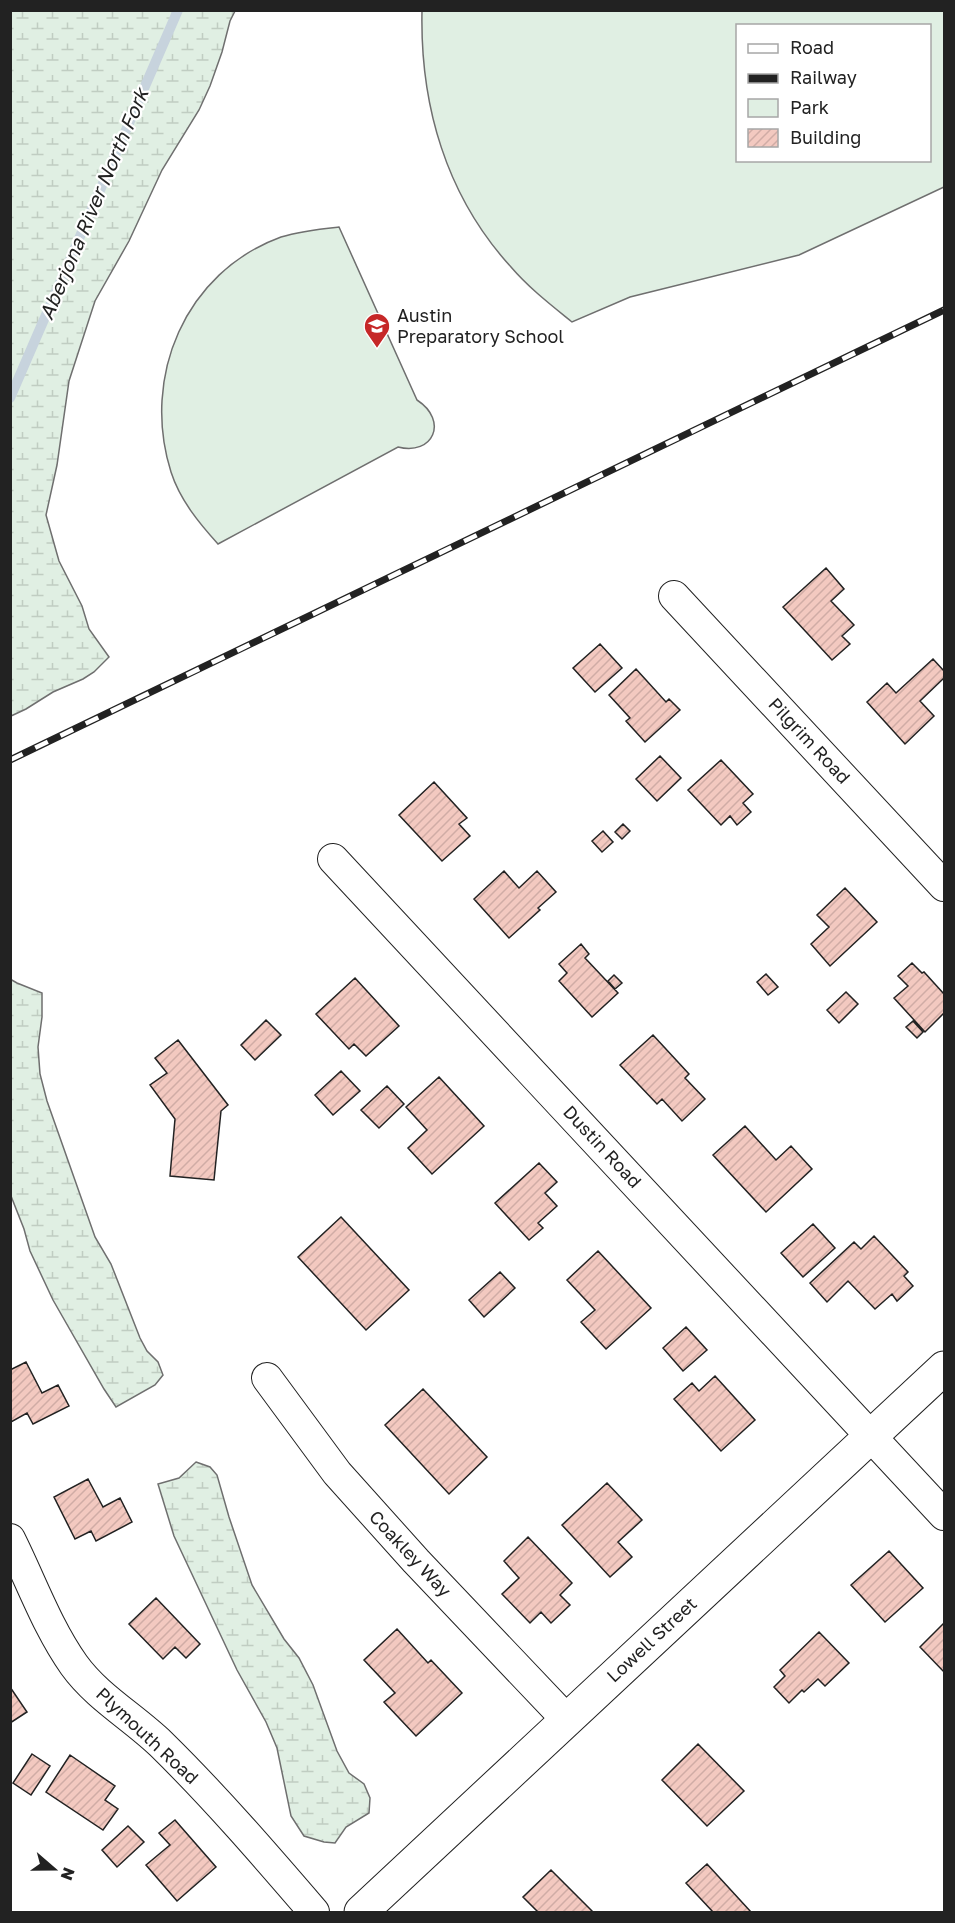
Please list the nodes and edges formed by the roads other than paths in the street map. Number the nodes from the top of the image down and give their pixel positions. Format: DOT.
graph roads {
  1 [pos="674,596"];
  2 [pos="333,859"];
  3 [pos="945,886"];
  4 [pos="945,1368"];
  5 [pos="267,1378"];
  6 [pos="871,1436"];
  7 [pos="945,1515"];
  8 [pos="10,1539"];
  9 [pos="567,1720"];
  10 [pos="314,1912"];
  11 [pos="361,1912"];
  1 -- 3 [label="street, Pilgrim Road"];
  2 -- 6 [label="street, Dustin Road"];
  4 -- 6 [label="main road, Lowell Street"];
  5 -- 9 [label="street, Coakley Way"];
  6 -- 7 [label="street, Dustin Road"];
  6 -- 9 [label="main road, Lowell Street"];
  8 -- 10 [label="street, Plymouth Road"];
  9 -- 11 [label="main road, Lowell Street"];
}
